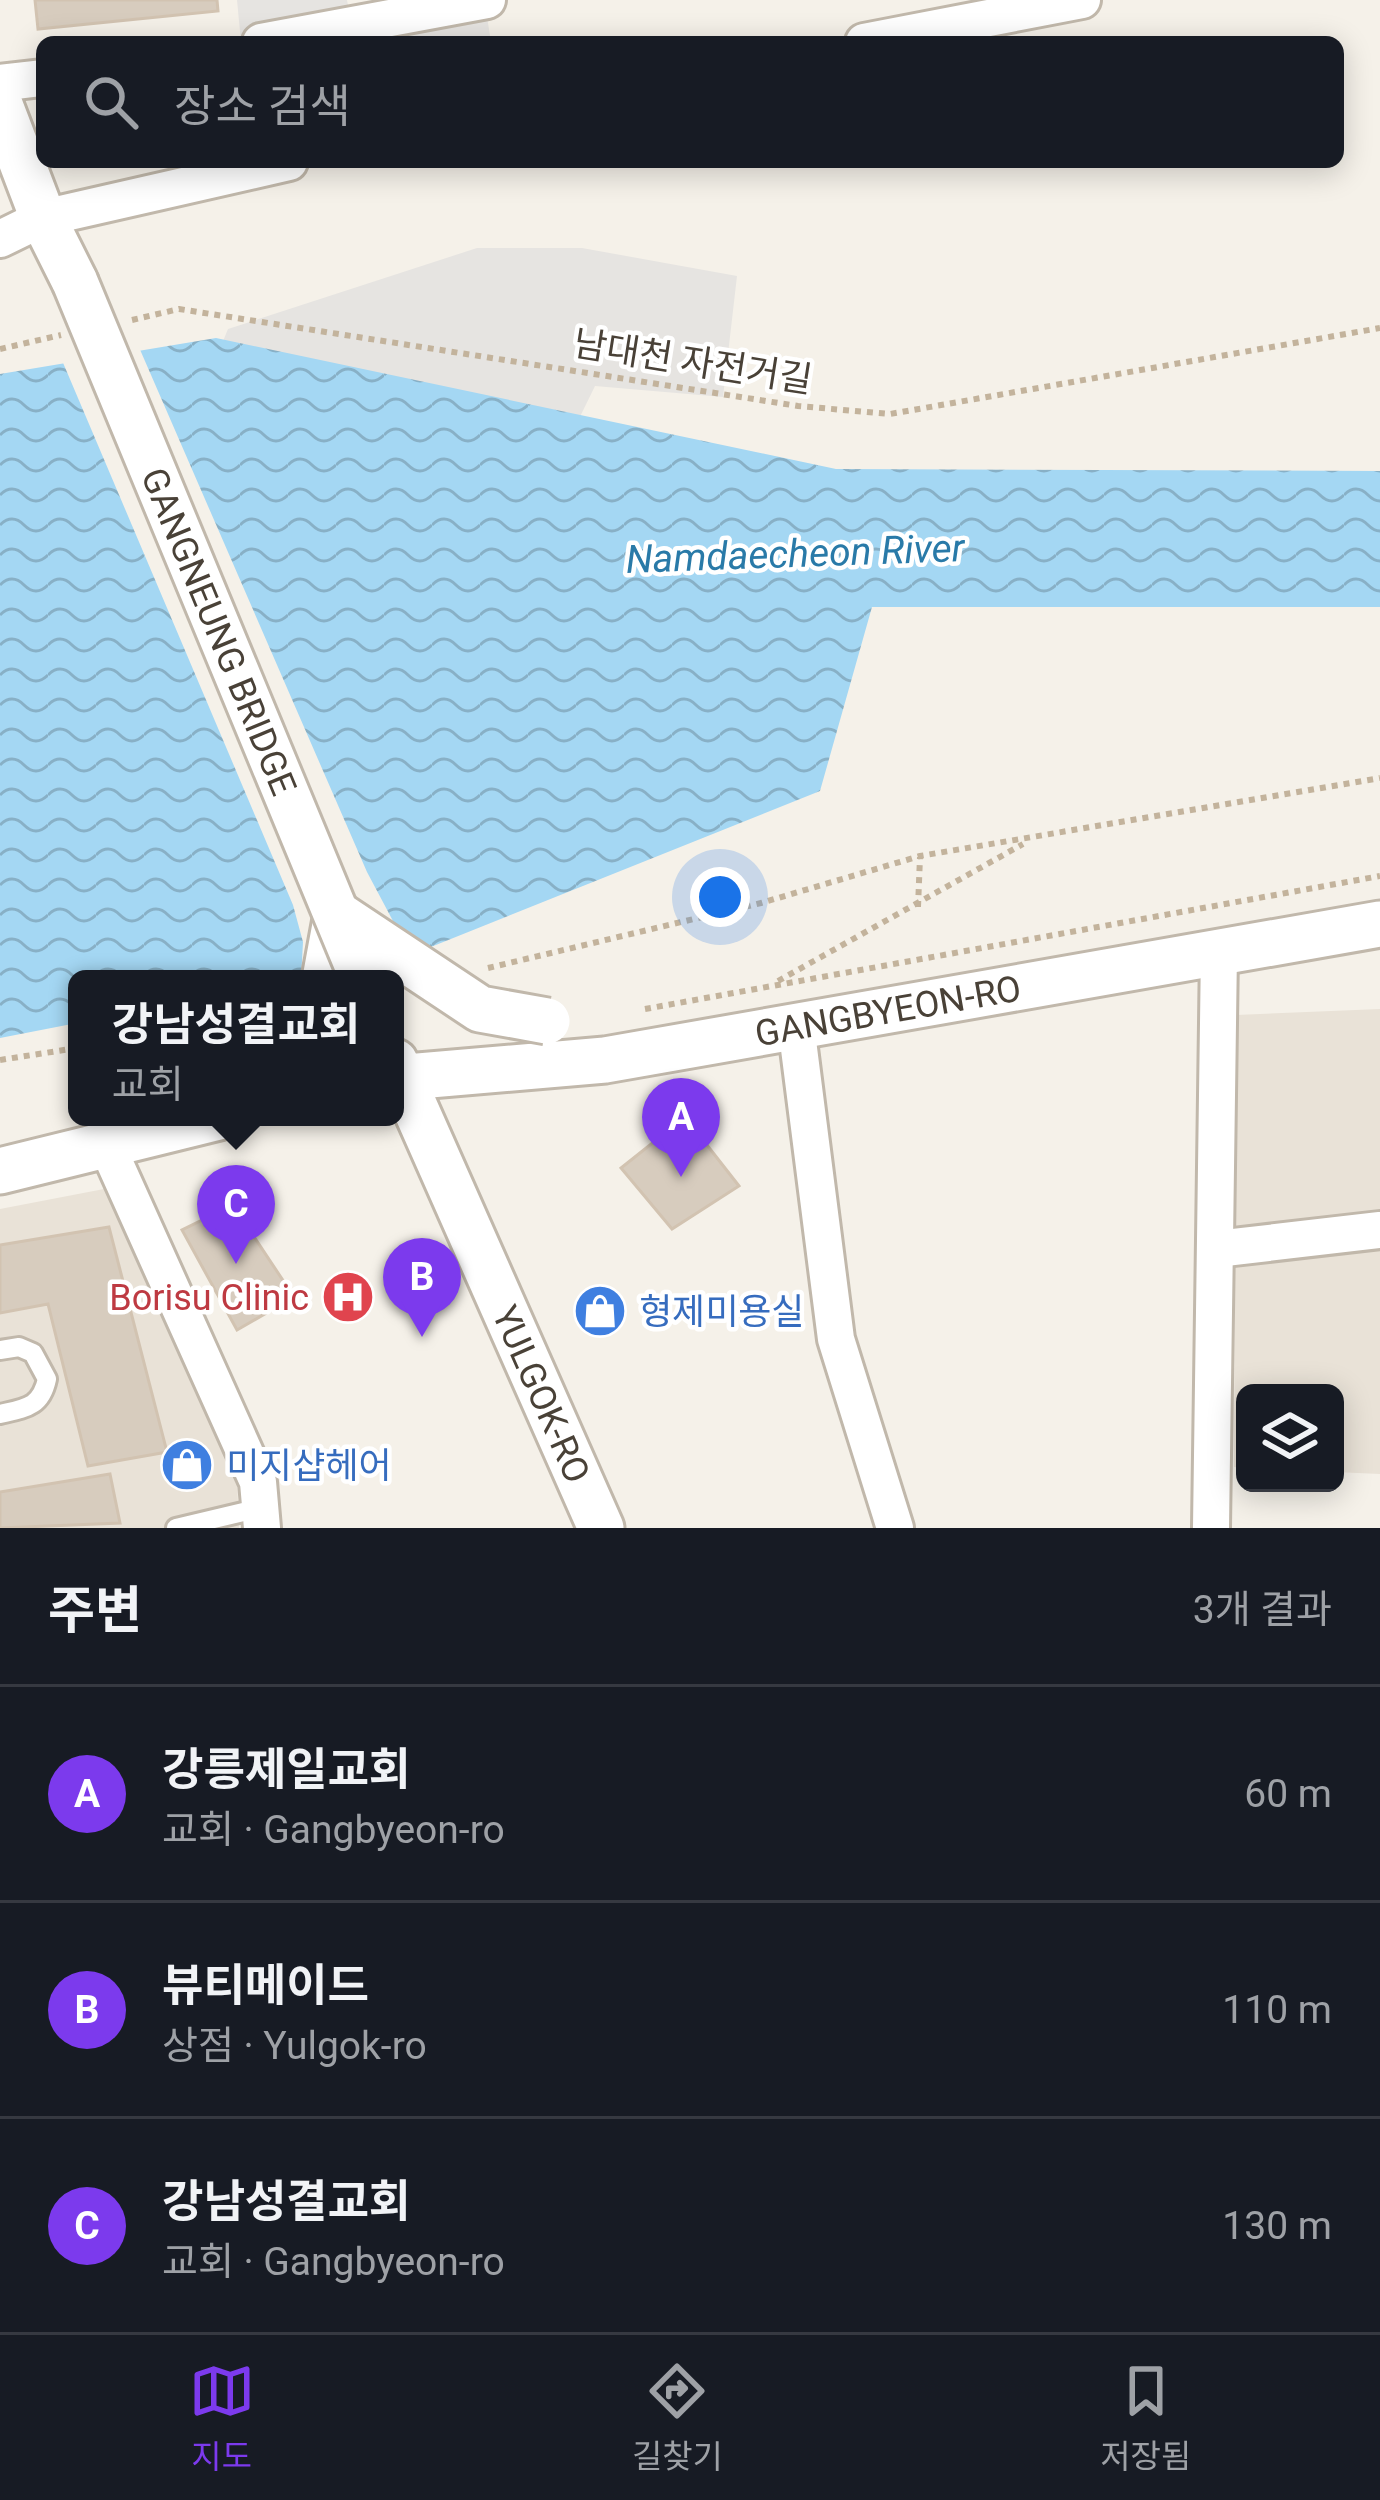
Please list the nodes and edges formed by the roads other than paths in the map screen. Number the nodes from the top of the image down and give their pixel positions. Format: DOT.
graph roads {
  1 [pos="487,0"];
  2 [pos="1082,0"];
  3 [pos="293,36"];
  4 [pos="895,36"];
  5 [pos="36,79"];
  6 [pos="0,83"];
  7 [pos="0,104"];
  8 [pos="263,168"];
  9 [pos="43,218"];
  10 [pos="0,239"];
  11 [pos="338,914"];
  12 [pos="1380,925"];
  13 [pos="1220,951"];
  14 [pos="328,970"];
  15 [pos="360,970"];
  16 [pos="796,1024"];
  17 [pos="605,1060"];
  18 [pos="404,1072"];
  19 [pos="404,1088"];
  20 [pos="187,1126"];
  21 [pos="108,1148"];
  22 [pos="0,1171"];
  23 [pos="1380,1230"];
  24 [pos="1216,1249"];
  25 [pos="0,1350"];
  26 [pos="0,1414"];
  27 [pos="261,1518"];
  28 [pos="176,1528"];
  29 [pos="601,1528"];
  30 [pos="895,1528"];
  31 [pos="1210,1528"];
  1 -- 3 [label="street"];
  2 -- 4 [label="street"];
  5 -- 6 [label="street"];
  7 -- 9 [label="street"];
  8 -- 9 [label="street"];
  9 -- 10 [label="street"];
  9 -- 11 [label="street, GANGNEUNG BRIDGE, bridge"];
  11 -- 14 [label="street"];
  11 -- 15 [label="street, GANGNEUNG BRIDGE, bridge"];
  11 -- 17 [label="street, bridge"];
  12 -- 13 [label="street, GANGBYEON-RO"];
  13 -- 16 [label="street, GANGBYEON-RO"];
  13 -- 24 [label="street"];
  16 -- 17 [label="street, GANGBYEON-RO"];
  16 -- 30 [label="street"];
  17 -- 18 [label="street, GANGBYEON-RO"];
  19 -- 29 [label="street, YULGOK-RO"];
  20 -- 21 [label="street"];
  21 -- 22 [label="street"];
  21 -- 27 [label="street"];
  23 -- 24 [label="street"];
  24 -- 31 [label="street"];
  25 -- 26 [label="lane"];
  27 -- 28 [label="lane"];
}
